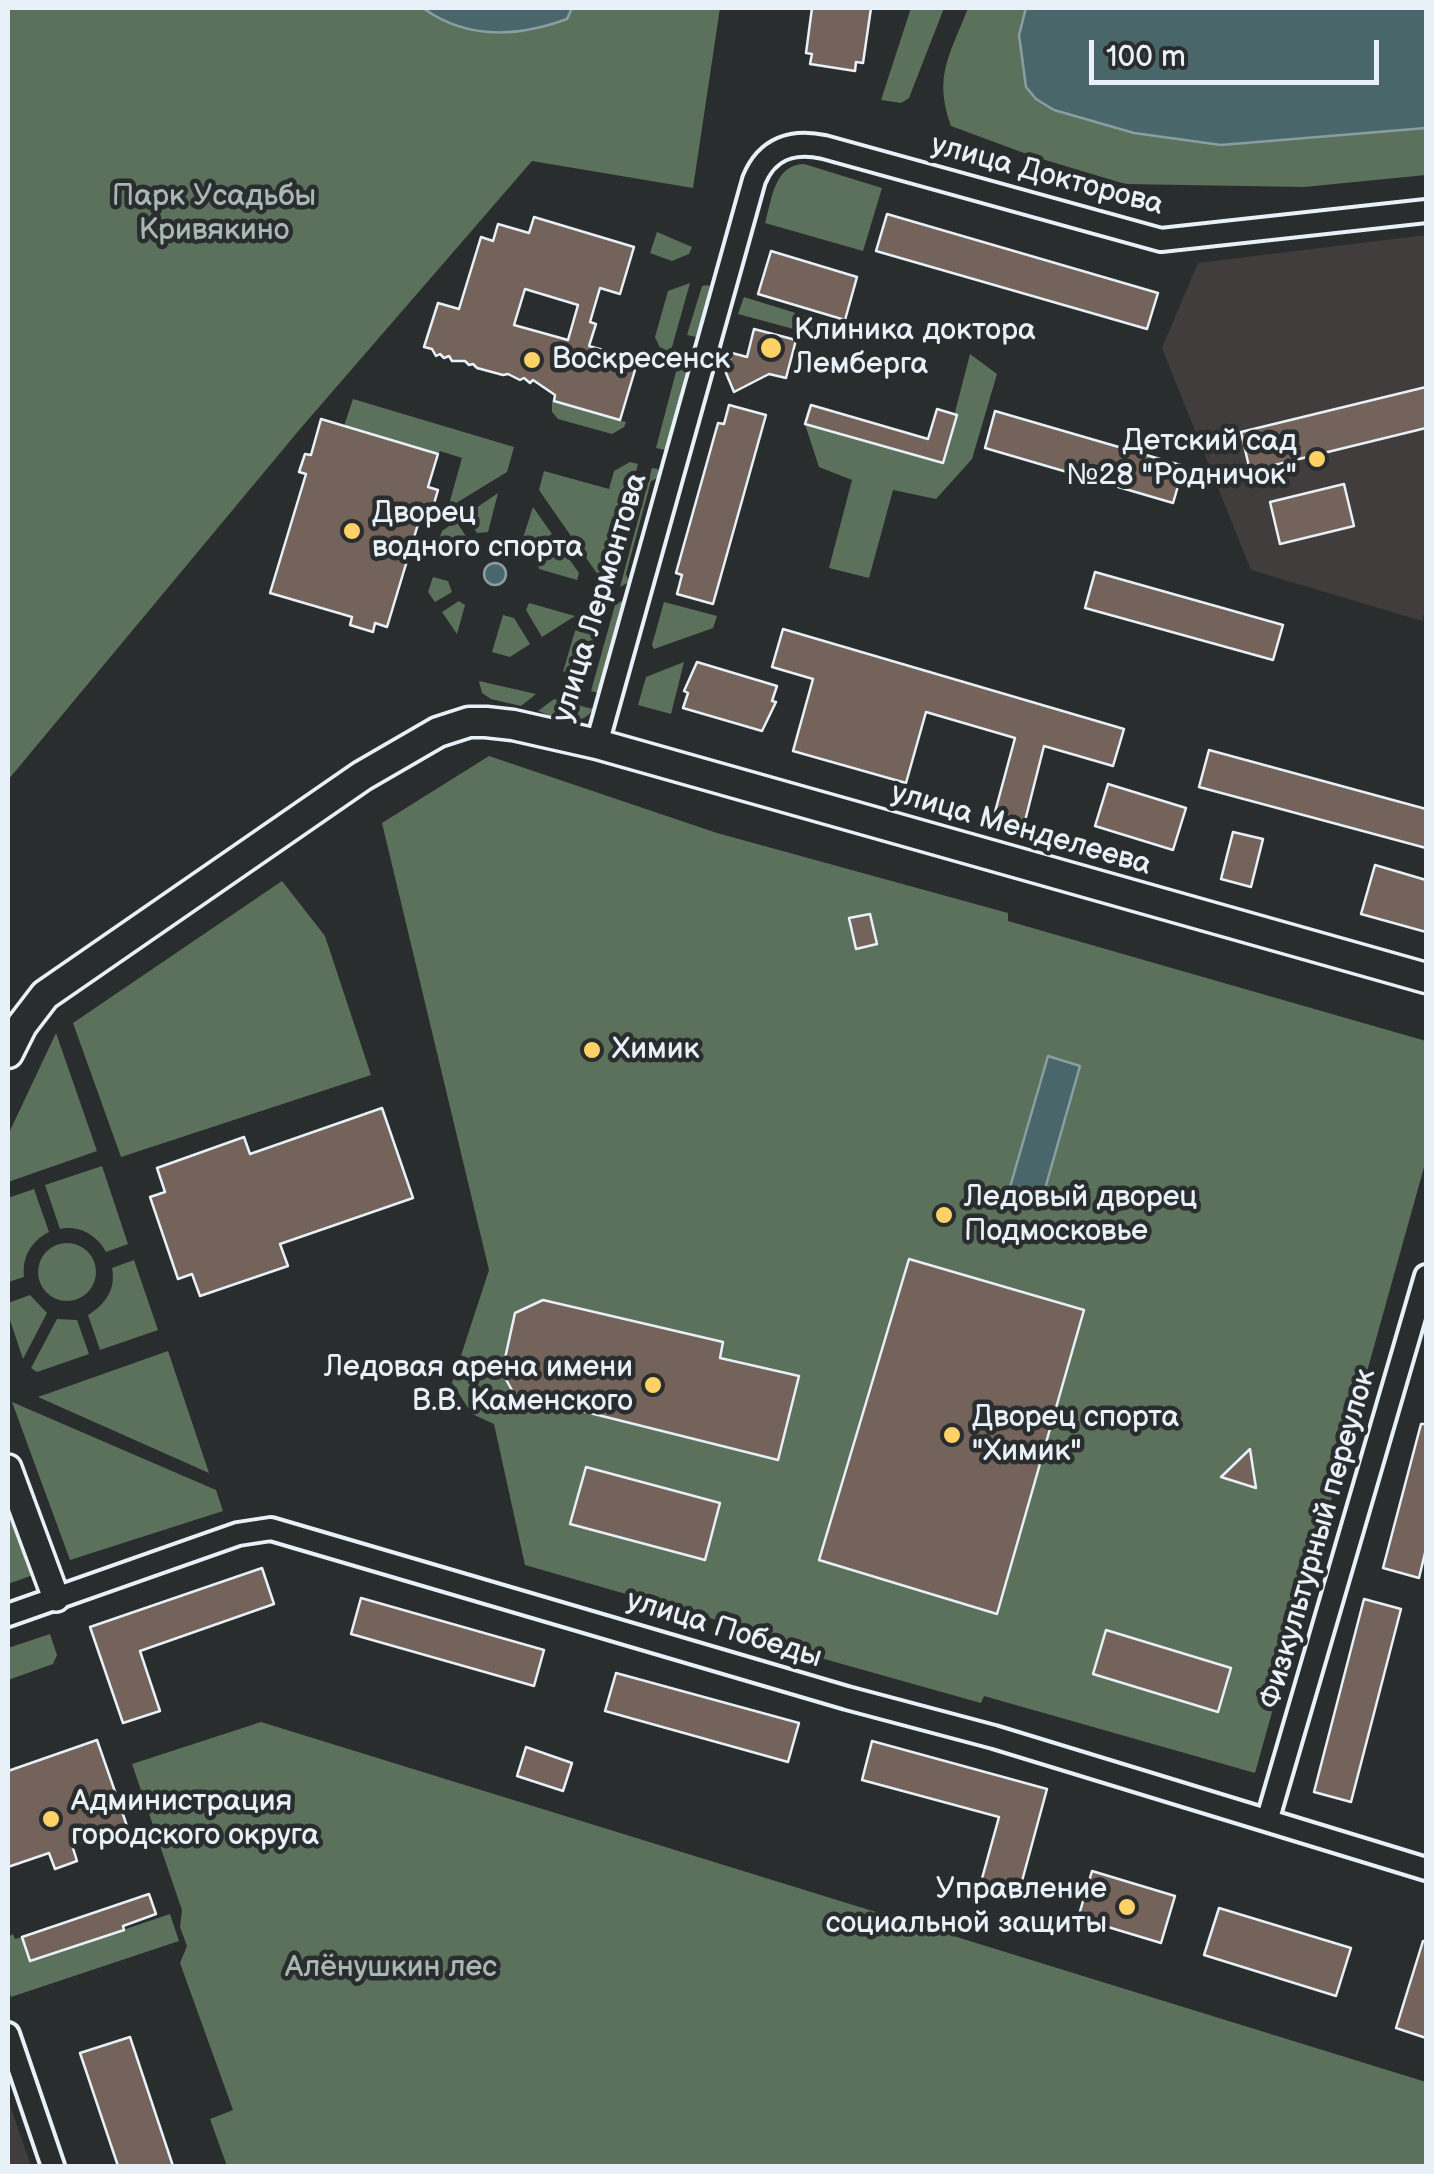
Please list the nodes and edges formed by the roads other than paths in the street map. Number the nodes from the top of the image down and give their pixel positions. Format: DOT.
graph roads {
  1 [pos="775,151"];
  2 [pos="1426,211"];
  3 [pos="597,744"];
  4 [pos="1426,978"];
  5 [pos="8,1053"];
  6 [pos="1426,1276"];
  7 [pos="8,1468"];
  8 [pos="56,1598"];
  9 [pos="8,1615"];
  10 [pos="1268,1818"];
  11 [pos="1426,1869"];
  12 [pos="8,2034"];
  13 [pos="53,2166"];
  1 -- 2 [label="street, улица Докторова"];
  1 -- 3 [label="street, улица Лермонтова"];
  3 -- 4 [label="main road, улица Менделеева"];
  3 -- 5 [label="main road, улица Лермонтова"];
  6 -- 10 [label="street, Физкультурный переулок"];
  7 -- 8 [label="street"];
  8 -- 9 [label="street, улица Победы"];
  8 -- 10 [label="street, улица Победы"];
  10 -- 11 [label="street, улица Победы"];
  12 -- 13 [label="street"];
}
